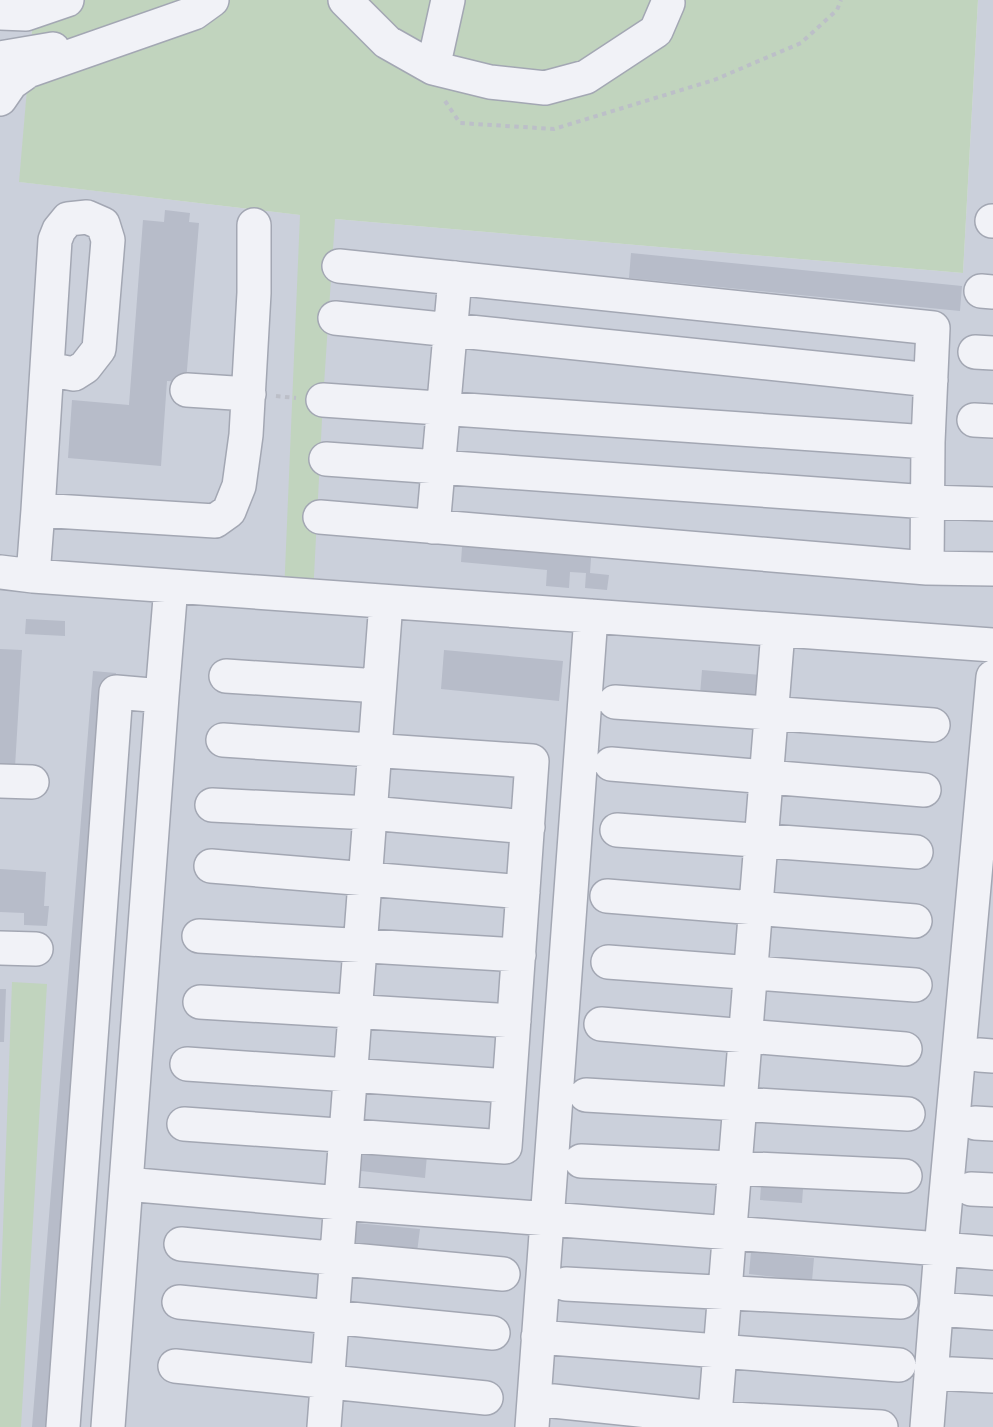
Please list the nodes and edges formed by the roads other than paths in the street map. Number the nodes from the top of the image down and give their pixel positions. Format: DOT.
graph roads {
  1 [pos="67,0"];
  2 [pos="212,0"];
  3 [pos="345,0"];
  4 [pos="448,0"];
  5 [pos="668,3"];
  6 [pos="0,13"];
  7 [pos="87,49"];
  8 [pos="0,58"];
  9 [pos="433,68"];
  10 [pos="0,99"];
  11 [pos="254,225"];
  12 [pos="339,266"];
  13 [pos="455,278"];
  14 [pos="335,318"];
  15 [pos="450,330"];
  16 [pos="47,369"];
  17 [pos="931,380"];
  18 [pos="188,390"];
  19 [pos="249,394"];
  20 [pos="322,400"];
  21 [pos="443,408"];
  22 [pos="928,442"];
  23 [pos="326,459"];
  24 [pos="928,502"];
  25 [pos="993,504"];
  26 [pos="38,510"];
  27 [pos="320,518"];
  28 [pos="433,527"];
  29 [pos="927,568"];
  30 [pos="993,570"];
  31 [pos="0,572"];
  32 [pos="33,576"];
  33 [pos="171,586"];
  34 [pos="386,602"];
  35 [pos="591,616"];
  36 [pos="778,631"];
  37 [pos="993,645"];
  38 [pos="226,676"];
  39 [pos="993,677"];
  40 [pos="379,686"];
  41 [pos="162,696"];
  42 [pos="615,702"];
  43 [pos="772,713"];
  44 [pos="933,725"];
  45 [pos="223,740"];
  46 [pos="375,750"];
  47 [pos="611,764"];
  48 [pos="766,777"];
  49 [pos="924,790"];
  50 [pos="212,805"];
  51 [pos="370,813"];
  52 [pos="528,827"];
  53 [pos="617,830"];
  54 [pos="761,841"];
  55 [pos="916,852"];
  56 [pos="210,866"];
  57 [pos="365,878"];
  58 [pos="523,892"];
  59 [pos="607,896"];
  60 [pos="755,908"];
  61 [pos="915,921"];
  62 [pos="199,936"];
  63 [pos="359,946"];
  64 [pos="0,948"];
  65 [pos="36,949"];
  66 [pos="519,955"];
  67 [pos="608,962"];
  68 [pos="750,973"];
  69 [pos="915,986"];
  70 [pos="200,1002"];
  71 [pos="355,1011"];
  72 [pos="514,1021"];
  73 [pos="601,1024"];
  74 [pos="745,1036"];
  75 [pos="905,1049"];
  76 [pos="187,1064"];
  77 [pos="349,1075"];
  78 [pos="509,1086"];
  79 [pos="585,1095"];
  80 [pos="739,1104"];
  81 [pos="908,1113"];
  82 [pos="184,1124"];
  83 [pos="345,1135"];
  84 [pos="581,1161"];
  85 [pos="734,1168"];
  86 [pos="905,1176"];
  87 [pos="126,1184"];
  88 [pos="340,1203"];
  89 [pos="547,1219"];
  90 [pos="729,1233"];
  91 [pos="181,1244"];
  92 [pos="941,1249"];
  93 [pos="993,1253"];
  94 [pos="336,1258"];
  95 [pos="503,1274"];
  96 [pos="566,1284"];
  97 [pos="724,1292"];
  98 [pos="179,1302"];
  99 [pos="901,1302"];
  100 [pos="936,1309"];
  101 [pos="993,1313"];
  102 [pos="332,1317"];
  103 [pos="493,1333"];
  104 [pos="538,1337"];
  105 [pos="720,1351"];
  106 [pos="899,1365"];
  107 [pos="175,1366"];
  108 [pos="931,1372"];
  109 [pos="993,1376"];
  110 [pos="327,1382"];
  111 [pos="486,1398"];
  112 [pos="532,1413"];
  113 [pos="715,1422"];
  114 [pos="63,1427"];
  115 [pos="108,1427"];
  116 [pos="324,1427"];
  117 [pos="881,1427"];
  118 [pos="927,1427"];
  1 -- 6 [label="street"];
  2 -- 7 [label="street"];
  3 -- 9 [label="street"];
  4 -- 9 [label="street"];
  5 -- 9 [label="street"];
  7 -- 8 [label="street"];
  7 -- 10 [label="street"];
  11 -- 19 [label="street"];
  12 -- 13 [label="street"];
  13 -- 15 [label="street"];
  13 -- 17 [label="street"];
  14 -- 15 [label="street"];
  15 -- 17 [label="street"];
  15 -- 21 [label="street"];
  16 -- 26 [label="street"];
  17 -- 22 [label="street"];
  18 -- 19 [label="street"];
  19 -- 26 [label="street"];
  20 -- 21 [label="street"];
  21 -- 22 [label="street"];
  21 -- 28 [label="street"];
  22 -- 24 [label="street"];
  23 -- 24 [label="street"];
  24 -- 25 [label="street"];
  24 -- 29 [label="street"];
  26 -- 32 [label="street"];
  27 -- 28 [label="street"];
  28 -- 29 [label="street"];
  29 -- 30 [label="street"];
  31 -- 32 [label="street"];
  32 -- 33 [label="street"];
  33 -- 34 [label="street"];
  33 -- 41 [label="street"];
  34 -- 35 [label="street"];
  34 -- 40 [label="street"];
  35 -- 36 [label="street"];
  35 -- 89 [label="street"];
  36 -- 37 [label="street"];
  36 -- 43 [label="street"];
  38 -- 40 [label="street"];
  39 -- 92 [label="street"];
  40 -- 46 [label="street"];
  41 -- 87 [label="street"];
  41 -- 114 [label="street"];
  42 -- 43 [label="street"];
  43 -- 44 [label="street"];
  43 -- 48 [label="street"];
  45 -- 46 [label="street"];
  46 -- 51 [label="street"];
  46 -- 52 [label="street"];
  47 -- 48 [label="street"];
  48 -- 49 [label="street"];
  48 -- 54 [label="street"];
  50 -- 51 [label="street"];
  51 -- 52 [label="street"];
  51 -- 57 [label="street"];
  52 -- 58 [label="street"];
  53 -- 54 [label="street"];
  54 -- 55 [label="street"];
  54 -- 60 [label="street"];
  56 -- 57 [label="street"];
  57 -- 58 [label="street"];
  57 -- 63 [label="street"];
  58 -- 66 [label="street"];
  59 -- 60 [label="street"];
  60 -- 61 [label="street"];
  60 -- 68 [label="street"];
  62 -- 63 [label="street"];
  63 -- 66 [label="street"];
  63 -- 71 [label="street"];
  64 -- 65 [label="street"];
  66 -- 72 [label="street"];
  67 -- 68 [label="street"];
  68 -- 69 [label="street"];
  68 -- 74 [label="street"];
  70 -- 71 [label="street"];
  71 -- 72 [label="street"];
  71 -- 77 [label="street"];
  72 -- 78 [label="street"];
  73 -- 74 [label="street"];
  74 -- 75 [label="street"];
  74 -- 80 [label="street"];
  76 -- 77 [label="street"];
  77 -- 78 [label="street"];
  77 -- 83 [label="street"];
  78 -- 83 [label="street"];
  79 -- 80 [label="street"];
  80 -- 81 [label="street"];
  80 -- 85 [label="street"];
  82 -- 83 [label="street"];
  83 -- 88 [label="street"];
  84 -- 85 [label="street"];
  85 -- 86 [label="street"];
  85 -- 90 [label="street"];
  87 -- 88 [label="street"];
  87 -- 115 [label="street"];
  88 -- 89 [label="street"];
  88 -- 94 [label="street"];
  89 -- 90 [label="street"];
  89 -- 104 [label="street"];
  90 -- 92 [label="street"];
  90 -- 97 [label="street"];
  91 -- 94 [label="street"];
  92 -- 93 [label="street"];
  92 -- 100 [label="street"];
  94 -- 95 [label="street"];
  94 -- 102 [label="street"];
  96 -- 97 [label="street"];
  97 -- 99 [label="street"];
  97 -- 105 [label="street"];
  98 -- 102 [label="street"];
  100 -- 101 [label="street"];
  100 -- 108 [label="street"];
  102 -- 103 [label="street"];
  102 -- 110 [label="street"];
  104 -- 105 [label="street"];
  104 -- 112 [label="street"];
  105 -- 106 [label="street"];
  105 -- 113 [label="street"];
  107 -- 110 [label="street"];
  108 -- 109 [label="street"];
  108 -- 118 [label="street"];
  110 -- 111 [label="street"];
  110 -- 116 [label="street"];
  112 -- 113 [label="street"];
  113 -- 117 [label="street"];
}
